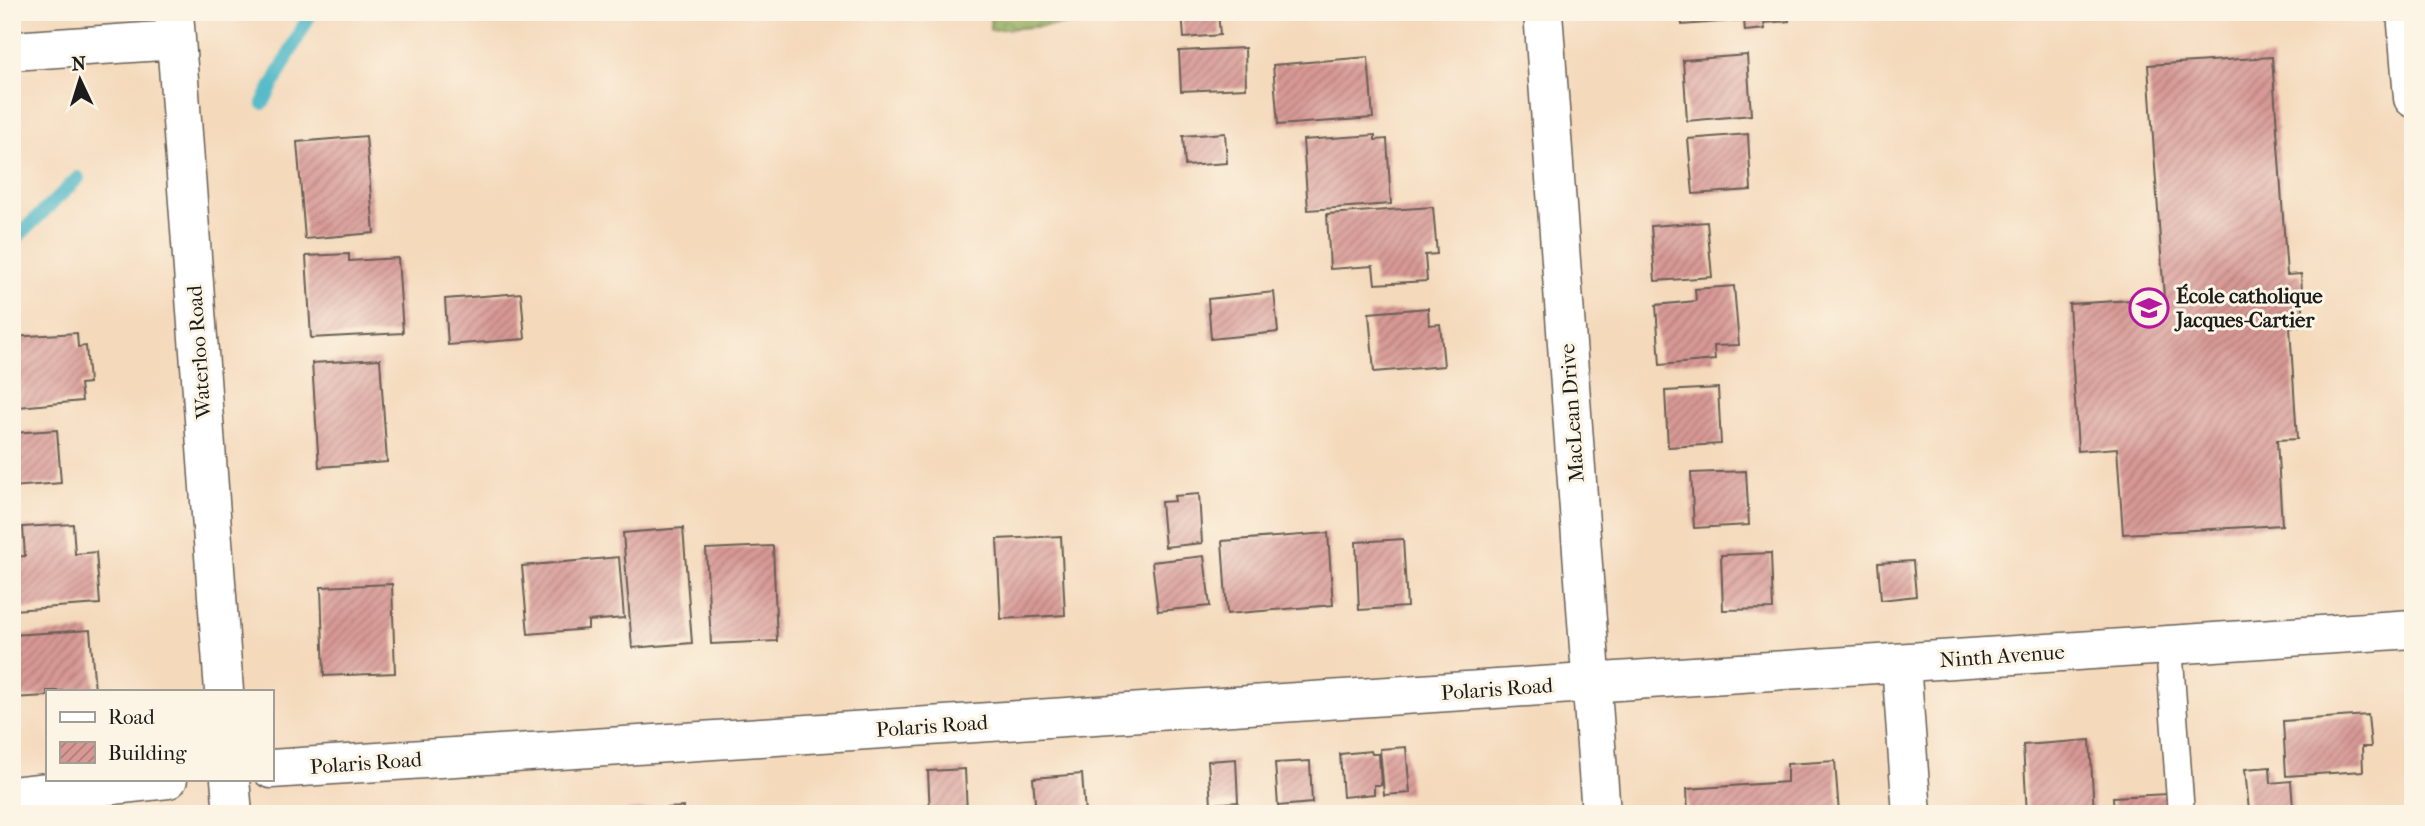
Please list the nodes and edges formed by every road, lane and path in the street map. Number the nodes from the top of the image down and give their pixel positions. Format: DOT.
graph roads {
  1 [pos="1543,12"];
  2 [pos="2406,12"];
  3 [pos="175,26"];
  4 [pos="12,51"];
  5 [pos="2413,98"];
  6 [pos="2413,629"];
  7 [pos="2169,646"];
  8 [pos="1901,663"];
  9 [pos="1592,683"];
  10 [pos="224,690"];
  11 [pos="273,769"];
  12 [pos="159,780"];
  13 [pos="230,780"];
  14 [pos="12,796"];
  15 [pos="233,814"];
  16 [pos="1601,814"];
  17 [pos="1912,814"];
  18 [pos="2181,814"];
  1 -- 9 [label="street, MacLean Drive"];
  2 -- 5 [label="street"];
  3 -- 4 [label="street"];
  3 -- 10 [label="street, Waterloo Road"];
  6 -- 7 [label="street, Ninth Avenue"];
  7 -- 8 [label="street, Ninth Avenue"];
  7 -- 18 [label="lane"];
  8 -- 9 [label="street, Ninth Avenue"];
  8 -- 17 [label="street"];
  9 -- 11 [label="street, Polaris Road"];
  9 -- 16 [label="street, MacLean Drive"];
  12 -- 14 [label="street"];
  13 -- 15 [label="street"];
}
